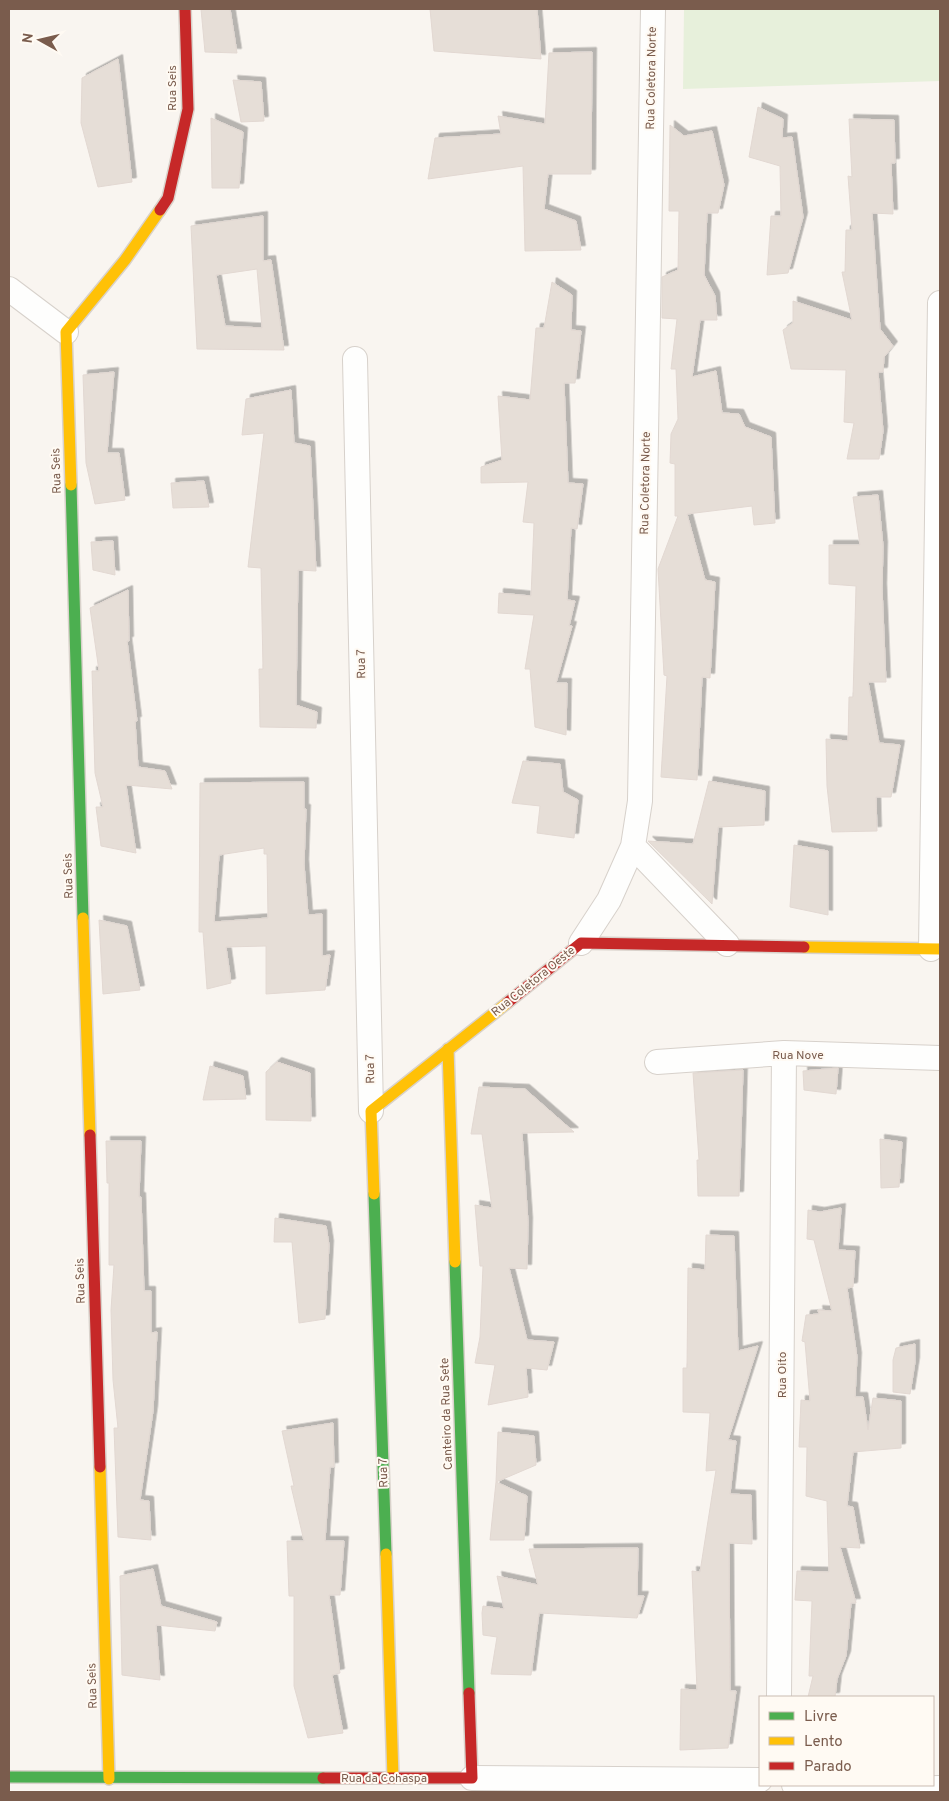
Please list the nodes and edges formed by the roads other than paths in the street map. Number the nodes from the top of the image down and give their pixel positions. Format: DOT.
graph roads {
  1 [pos="185,9"];
  2 [pos="652,9"];
  3 [pos="9,288"];
  4 [pos="940,303"];
  5 [pos="66,332"];
  6 [pos="355,359"];
  7 [pos="633,846"];
  8 [pos="580,943"];
  9 [pos="727,944"];
  10 [pos="936,949"];
  11 [pos="448,1049"];
  12 [pos="784,1053"];
  13 [pos="940,1058"];
  14 [pos="657,1062"];
  15 [pos="371,1111"];
  16 [pos="779,1696"];
  17 [pos="9,1777"];
  18 [pos="222,1777"];
  19 [pos="393,1778"];
  20 [pos="472,1778"];
  21 [pos="109,1779"];
  22 [pos="759,1780"];
  23 [pos="940,1788"];
  24 [pos="807,1789"];
  25 [pos="224,1792"];
  1 -- 5 [label="street, Rua Seis"];
  2 -- 7 [label="street, Rua Coletora Norte"];
  3 -- 5 [label="street"];
  4 -- 10 [label="street"];
  5 -- 21 [label="street, Rua Seis"];
  6 -- 15 [label="street, Rua 7"];
  7 -- 8 [label="street, Rua Coletora Norte"];
  7 -- 9 [label="street"];
  8 -- 9 [label="street, Rua Coletora Oeste"];
  8 -- 11 [label="street, Rua Coletora Oeste"];
  9 -- 10 [label="street, Rua Coletora Oeste"];
  11 -- 15 [label="street, Rua Coletora Oeste"];
  11 -- 20 [label="street, Canteiro da Rua Sete"];
  12 -- 13 [label="street, Rua Nove"];
  12 -- 14 [label="street, Rua Nove"];
  12 -- 16 [label="street, Rua Oito"];
  15 -- 19 [label="street, Rua 7"];
  17 -- 21 [label="street, Rua da Cohaspa"];
  18 -- 19 [label="street, Rua da Cohaspa"];
  18 -- 21 [label="street, Rua da Cohaspa"];
  18 -- 25 [label="street"];
  19 -- 20 [label="street, Rua da Cohaspa"];
  20 -- 22 [label="street, Rua da Cohaspa"];
  23 -- 24 [label="street"];
}
